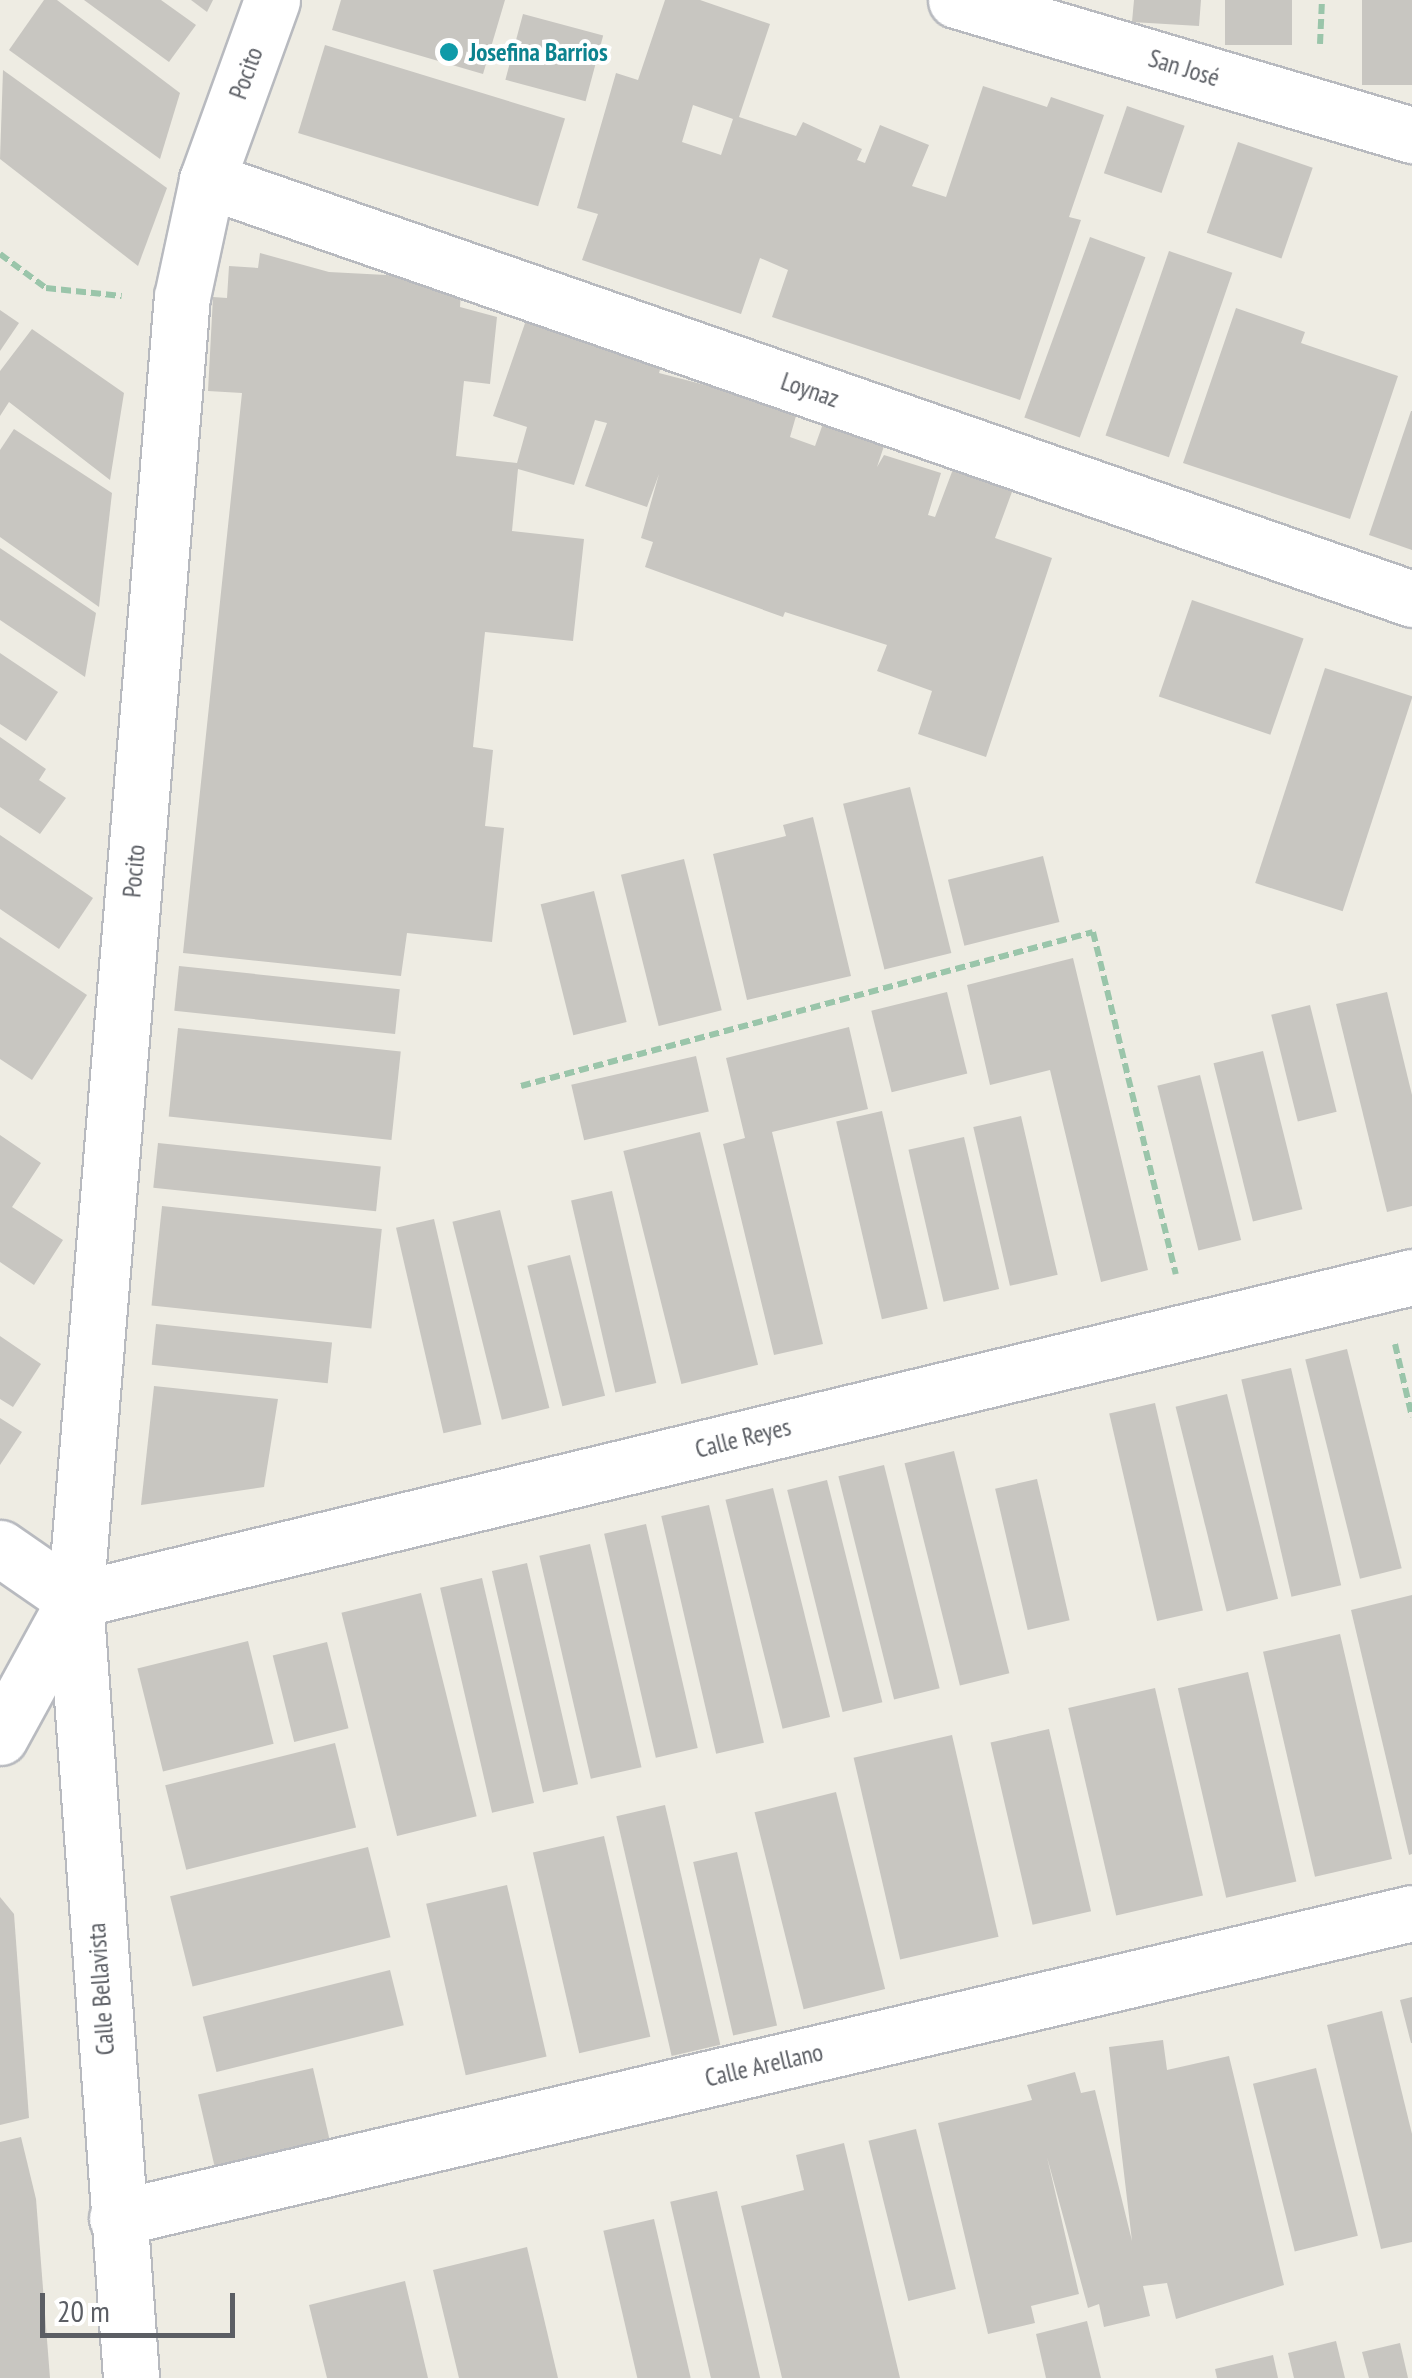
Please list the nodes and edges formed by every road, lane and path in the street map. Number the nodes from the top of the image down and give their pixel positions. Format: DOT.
graph roads {
  1 [pos="272,0"];
  2 [pos="956,0"];
  3 [pos="1412,135"];
  4 [pos="207,180"];
  5 [pos="0,254"];
  6 [pos="182,297"];
  7 [pos="1412,599"];
  8 [pos="520,1086"];
  9 [pos="1396,1280"];
  10 [pos="1190,1330"];
  11 [pos="1412,1418"];
  12 [pos="0,1548"];
  13 [pos="74,1600"];
  14 [pos="0,1737"];
  15 [pos="1412,1913"];
  16 [pos="116,2218"];
  17 [pos="131,2378"];
  1 -- 4 [label="street, Pocito"];
  2 -- 3 [label="street, San José"];
  4 -- 6 [label="street, Pocito"];
  4 -- 7 [label="street, Loynaz"];
  5 -- 6 [label="path"];
  6 -- 13 [label="street, Pocito"];
  8 -- 10 [label="path"];
  9 -- 10 [label="street, Calle Reyes"];
  9 -- 11 [label="path"];
  10 -- 13 [label="street, Calle Reyes"];
  12 -- 13 [label="street"];
  13 -- 14 [label="street, Pocito"];
  13 -- 16 [label="street, Calle Bellavista"];
  15 -- 16 [label="street, Calle Arellano"];
  16 -- 17 [label="street, Calle Bellavista"];
}
